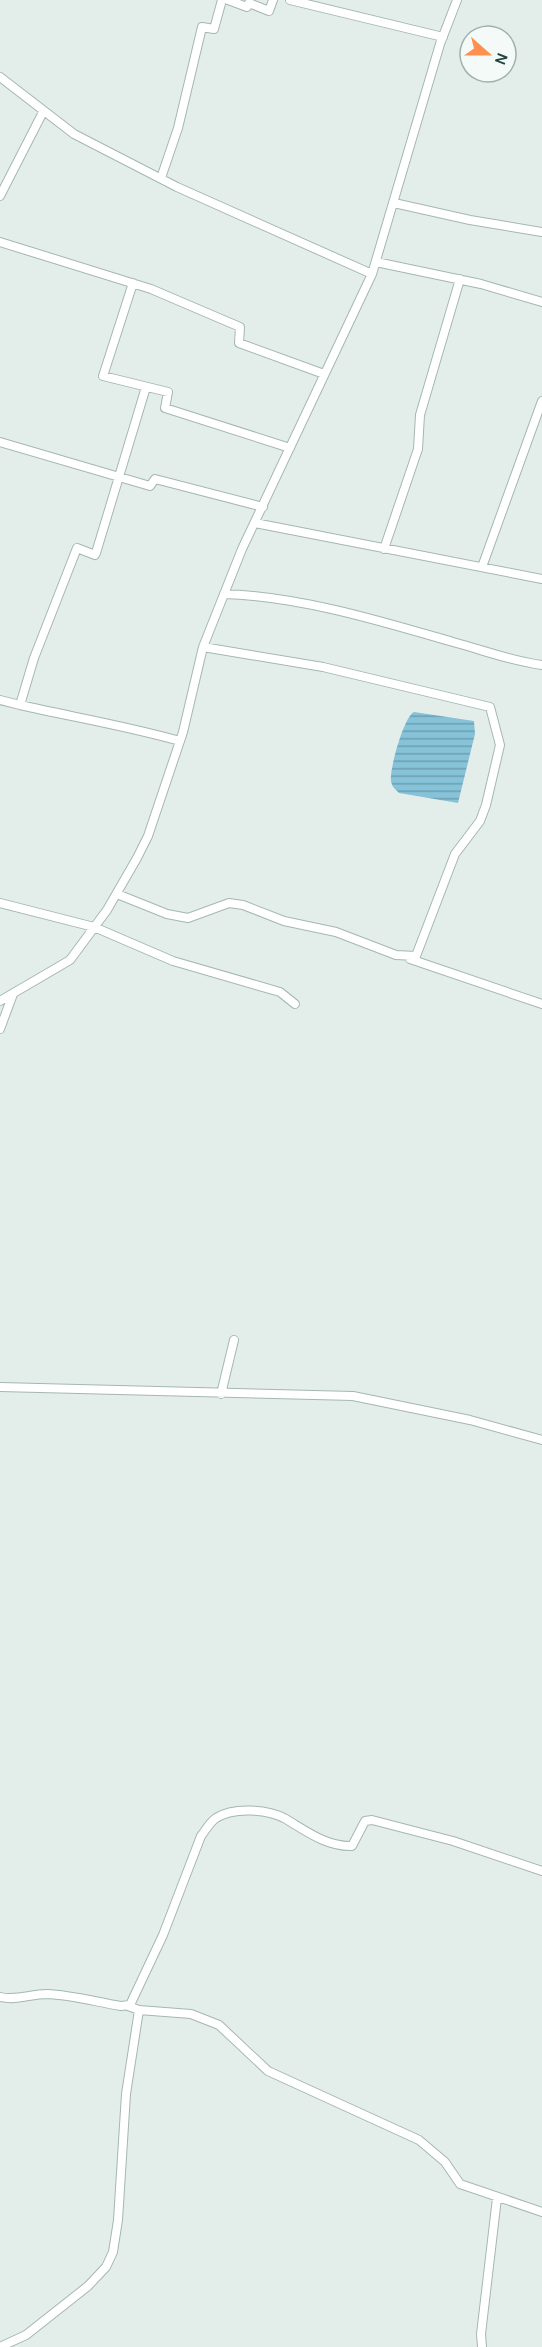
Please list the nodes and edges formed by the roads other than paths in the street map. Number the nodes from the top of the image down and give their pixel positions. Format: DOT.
graph roads {
  1 [pos="222,0"];
  2 [pos="228,0"];
  3 [pos="273,0"];
  4 [pos="291,0"];
  5 [pos="457,0"];
  6 [pos="443,37"];
  7 [pos="0,77"];
  8 [pos="43,112"];
  9 [pos="161,178"];
  10 [pos="0,196"];
  11 [pos="394,203"];
  12 [pos="542,232"];
  13 [pos="0,242"];
  14 [pos="376,262"];
  15 [pos="372,274"];
  16 [pos="460,279"];
  17 [pos="133,283"];
  18 [pos="542,302"];
  19 [pos="324,374"];
  20 [pos="146,387"];
  21 [pos="542,401"];
  22 [pos="0,442"];
  23 [pos="290,448"];
  24 [pos="118,477"];
  25 [pos="263,507"];
  26 [pos="255,523"];
  27 [pos="384,549"];
  28 [pos="482,567"];
  29 [pos="542,578"];
  30 [pos="224,594"];
  31 [pos="203,647"];
  32 [pos="542,665"];
  33 [pos="0,700"];
  34 [pos="20,705"];
  35 [pos="180,741"];
  36 [pos="117,894"];
  37 [pos="0,903"];
  38 [pos="94,927"];
  39 [pos="408,958"];
  40 [pos="13,994"];
  41 [pos="0,1001"];
  42 [pos="295,1004"];
  43 [pos="542,1004"];
  44 [pos="0,1029"];
  45 [pos="234,1340"];
  46 [pos="0,1387"];
  47 [pos="221,1394"];
  48 [pos="542,1440"];
  49 [pos="542,1871"];
  50 [pos="0,1997"];
  51 [pos="128,2006"];
  52 [pos="140,2010"];
  53 [pos="497,2198"];
  54 [pos="542,2212"];
  55 [pos="0,2347"];
  56 [pos="482,2347"];
  1 -- 9 [label="street"];
  2 -- 3 [label="street"];
  4 -- 6 [label="street"];
  5 -- 6 [label="street"];
  6 -- 11 [label="street"];
  7 -- 8 [label="street"];
  8 -- 9 [label="street"];
  8 -- 10 [label="street"];
  9 -- 15 [label="street"];
  11 -- 12 [label="street"];
  11 -- 14 [label="street"];
  13 -- 17 [label="street"];
  14 -- 15 [label="street"];
  14 -- 16 [label="street"];
  15 -- 19 [label="street"];
  16 -- 18 [label="street"];
  16 -- 27 [label="street"];
  17 -- 19 [label="street"];
  17 -- 20 [label="street"];
  19 -- 23 [label="street"];
  20 -- 23 [label="street"];
  20 -- 24 [label="street"];
  21 -- 28 [label="street"];
  22 -- 24 [label="street"];
  23 -- 25 [label="street"];
  24 -- 25 [label="street"];
  24 -- 34 [label="street"];
  25 -- 26 [label="street"];
  26 -- 27 [label="street"];
  26 -- 30 [label="street"];
  27 -- 28 [label="street"];
  28 -- 29 [label="street"];
  30 -- 31 [label="street"];
  30 -- 32 [label="street"];
  31 -- 35 [label="street"];
  31 -- 39 [label="street"];
  33 -- 34 [label="street"];
  34 -- 35 [label="street"];
  35 -- 36 [label="street"];
  36 -- 38 [label="street"];
  36 -- 39 [label="street"];
  37 -- 38 [label="street"];
  38 -- 40 [label="street"];
  38 -- 42 [label="street"];
  39 -- 43 [label="street"];
  40 -- 41 [label="street"];
  40 -- 44 [label="street"];
  45 -- 47 [label="street"];
  46 -- 47 [label="street"];
  47 -- 48 [label="street"];
  49 -- 51 [label="street"];
  50 -- 51 [label="street"];
  51 -- 52 [label="street"];
  52 -- 53 [label="street"];
  52 -- 55 [label="street"];
  53 -- 54 [label="street"];
  53 -- 56 [label="street"];
}
